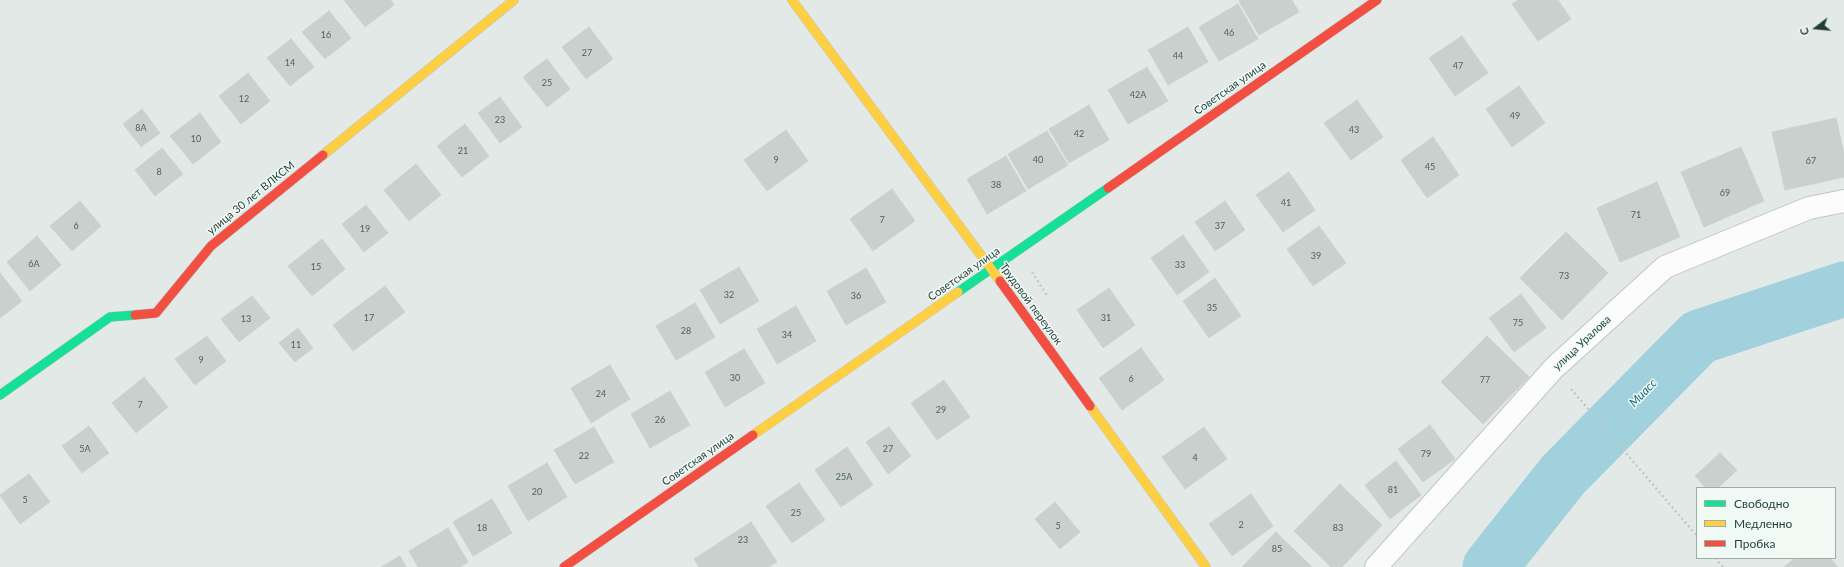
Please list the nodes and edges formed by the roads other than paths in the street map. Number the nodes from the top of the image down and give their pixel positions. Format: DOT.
graph roads {
  1 [pos="514,0"];
  2 [pos="792,0"];
  3 [pos="1377,0"];
  4 [pos="1844,202"];
  5 [pos="992,269"];
  6 [pos="0,395"];
  7 [pos="564,567"];
  8 [pos="1206,567"];
  9 [pos="1376,567"];
  1 -- 6 [label="street, улица 30 лет ВЛКСМ"];
  2 -- 5 [label="street, Трудовой переулок"];
  3 -- 5 [label="street, Советская улица"];
  4 -- 9 [label="street, улица Уралова"];
  5 -- 7 [label="street, Советская улица"];
  5 -- 8 [label="street, Трудовой переулок"];
}
